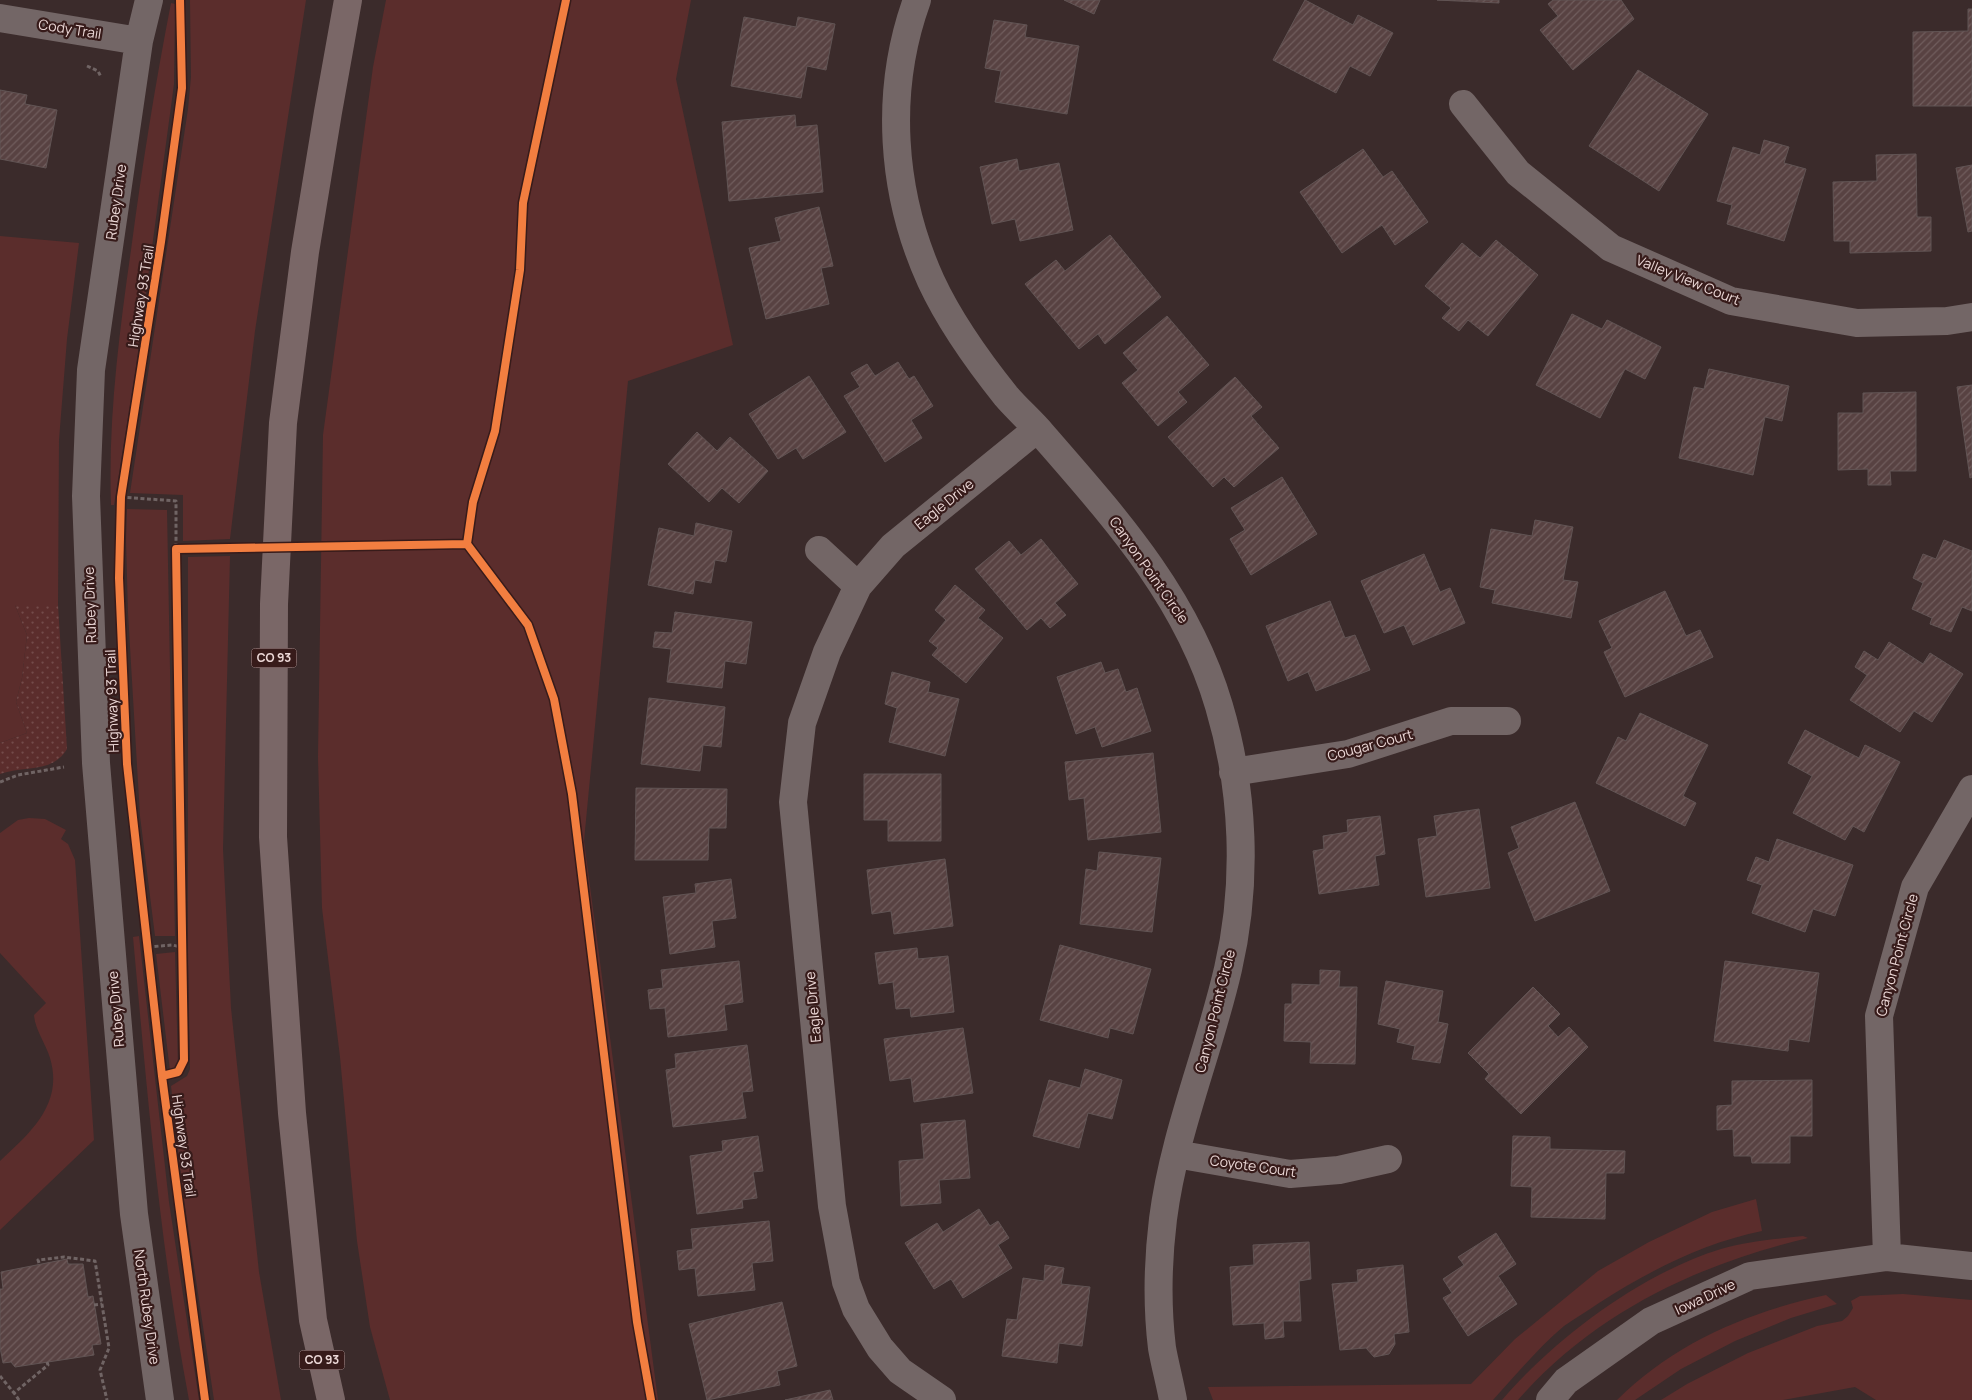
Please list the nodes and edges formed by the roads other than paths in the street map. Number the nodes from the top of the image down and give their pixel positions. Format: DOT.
graph roads {
  1 [pos="149,0"];
  2 [pos="348,0"];
  3 [pos="917,0"];
  4 [pos="0,18"];
  5 [pos="140,41"];
  6 [pos="1462,104"];
  7 [pos="1972,317"];
  8 [pos="1037,429"];
  9 [pos="819,550"];
  10 [pos="858,586"];
  11 [pos="1507,721"];
  12 [pos="1233,772"];
  13 [pos="1972,789"];
  14 [pos="1176,1154"];
  15 [pos="1388,1159"];
  16 [pos="134,1214"];
  17 [pos="1887,1257"];
  18 [pos="1972,1266"];
  19 [pos="160,1400"];
  20 [pos="331,1400"];
  21 [pos="942,1400"];
  22 [pos="1173,1400"];
  23 [pos="1550,1400"];
  1 -- 5 [label="street, Rubey Drive"];
  2 -- 20 [label="highway, CO 93"];
  3 -- 8 [label="street, Canyon Point Circle"];
  4 -- 5 [label="street, Cody Trail"];
  5 -- 16 [label="street, Rubey Drive"];
  6 -- 7 [label="street, Valley View Court"];
  8 -- 10 [label="street, Eagle Drive"];
  8 -- 12 [label="street, Canyon Point Circle"];
  9 -- 10 [label="street"];
  10 -- 21 [label="street, Eagle Drive"];
  11 -- 12 [label="street, Cougar Court"];
  12 -- 14 [label="street, Canyon Point Circle"];
  13 -- 17 [label="street, Canyon Point Circle"];
  14 -- 15 [label="street, Coyote Court"];
  14 -- 22 [label="street, Canyon Point Circle"];
  16 -- 19 [label="street, North Rubey Drive"];
  17 -- 18 [label="street, Iowa Drive"];
  17 -- 23 [label="street, Iowa Drive"];
}
